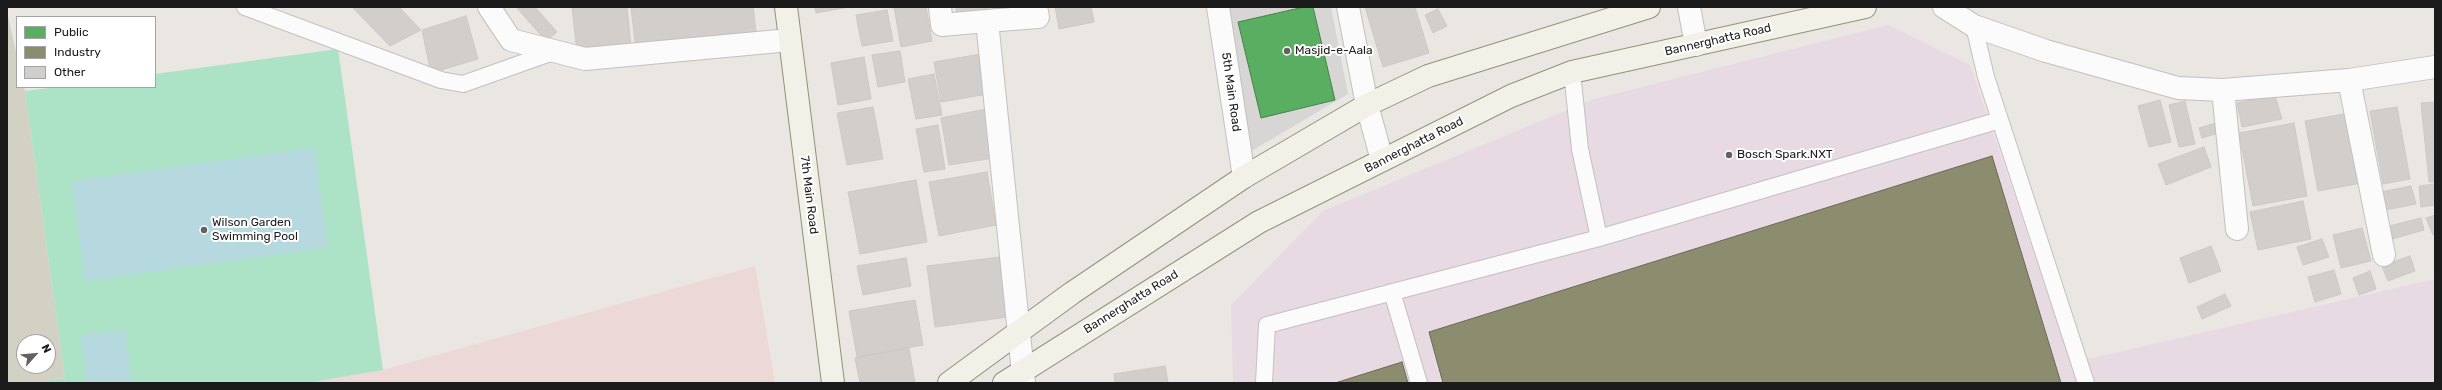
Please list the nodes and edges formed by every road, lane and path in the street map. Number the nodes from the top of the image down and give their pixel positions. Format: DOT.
graph roads {
  1 [pos="245,7"];
  2 [pos="489,7"];
  3 [pos="786,7"];
  4 [pos="940,7"];
  5 [pos="1036,7"];
  6 [pos="1218,7"];
  7 [pos="1348,7"];
  8 [pos="1649,7"];
  9 [pos="1689,7"];
  10 [pos="1865,7"];
  11 [pos="1944,7"];
  12 [pos="987,22"];
  13 [pos="1974,26"];
  14 [pos="790,40"];
  15 [pos="1696,45"];
  16 [pos="556,51"];
  17 [pos="2435,66"];
  18 [pos="1572,72"];
  19 [pos="2349,80"];
  20 [pos="2223,90"];
  21 [pos="1367,105"];
  22 [pos="2000,120"];
  23 [pos="1382,160"];
  24 [pos="1244,177"];
  25 [pos="2237,229"];
  26 [pos="1599,238"];
  27 [pos="2384,255"];
  28 [pos="1392,292"];
  29 [pos="1018,332"];
  30 [pos="1023,377"];
  31 [pos="833,383"];
  32 [pos="950,383"];
  33 [pos="1004,383"];
  34 [pos="1264,383"];
  35 [pos="1419,383"];
  36 [pos="2086,383"];
  1 -- 16 [label="lane"];
  2 -- 16 [label="street"];
  3 -- 14 [label="main road, 7th Main Road"];
  4 -- 12 [label="street"];
  5 -- 12 [label="street"];
  6 -- 24 [label="street, 5th Main Road"];
  7 -- 21 [label="street"];
  8 -- 21 [label="main road"];
  9 -- 15 [label="street"];
  10 -- 15 [label="main road, Bannerghatta Road"];
  11 -- 13 [label="street"];
  12 -- 29 [label="street"];
  13 -- 20 [label="street"];
  13 -- 22 [label="lane"];
  14 -- 16 [label="street"];
  14 -- 31 [label="main road, 7th Main Road"];
  15 -- 18 [label="main road, Bannerghatta Road"];
  17 -- 19 [label="street"];
  18 -- 23 [label="main road, Bannerghatta Road"];
  18 -- 26 [label="lane"];
  19 -- 20 [label="street"];
  19 -- 27 [label="street"];
  20 -- 25 [label="street"];
  21 -- 23 [label="street"];
  21 -- 24 [label="main road"];
  22 -- 26 [label="lane"];
  22 -- 36 [label="lane"];
  23 -- 30 [label="main road, Bannerghatta Road"];
  24 -- 29 [label="main road"];
  26 -- 28 [label="lane"];
  28 -- 34 [label="lane"];
  28 -- 35 [label="lane"];
  29 -- 30 [label="street"];
  29 -- 32 [label="main road"];
  30 -- 33 [label="main road, Bannerghatta Road"];
}
